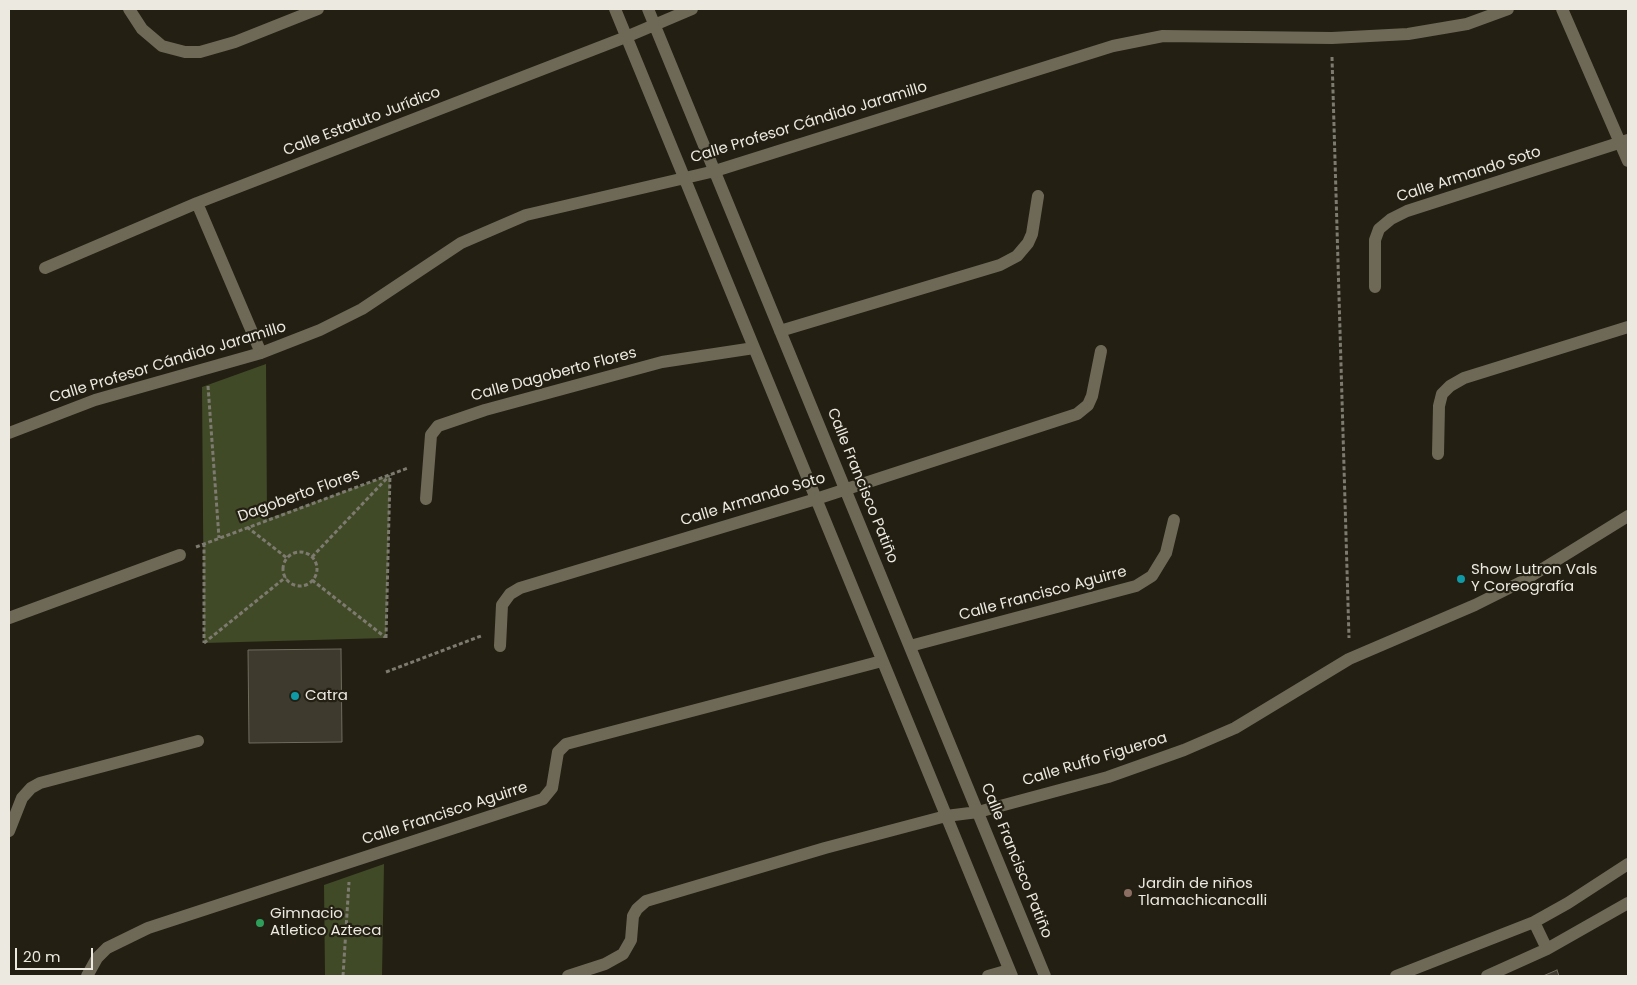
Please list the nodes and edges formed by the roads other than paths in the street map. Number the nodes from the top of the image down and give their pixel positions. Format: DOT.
graph roads {
  1 [pos="128,9"];
  2 [pos="318,9"];
  3 [pos="615,9"];
  4 [pos="648,9"];
  5 [pos="692,9"];
  6 [pos="1508,9"];
  7 [pos="1562,9"];
  8 [pos="654,25"];
  9 [pos="626,37"];
  10 [pos="1624,141"];
  11 [pos="1628,160"];
  12 [pos="715,171"];
  13 [pos="684,177"];
  14 [pos="1038,196"];
  15 [pos="197,203"];
  16 [pos="45,268"];
  17 [pos="1375,287"];
  18 [pos="1628,327"];
  19 [pos="780,331"];
  20 [pos="754,348"];
  21 [pos="1101,351"];
  22 [pos="261,353"];
  23 [pos="9,433"];
  24 [pos="1438,454"];
  25 [pos="845,488"];
  26 [pos="426,498"];
  27 [pos="816,499"];
  28 [pos="1628,516"];
  29 [pos="1174,520"];
  30 [pos="180,555"];
  31 [pos="9,618"];
  32 [pos="500,646"];
  33 [pos="910,646"];
  34 [pos="882,660"];
  35 [pos="198,741"];
  36 [pos="978,812"];
  37 [pos="946,816"];
  38 [pos="9,831"];
  39 [pos="1628,864"];
  40 [pos="1628,903"];
  41 [pos="1534,922"];
  42 [pos="1547,950"];
  43 [pos="1011,973"];
  44 [pos="87,976"];
  45 [pos="568,976"];
  46 [pos="988,976"];
  47 [pos="1045,976"];
  48 [pos="1396,976"];
  49 [pos="1488,976"];
  1 -- 2 [label="street"];
  3 -- 9 [label="street"];
  4 -- 8 [label="street, Calle Francisco Patiño"];
  5 -- 8 [label="street, Calle Estatuto Jurídico"];
  6 -- 12 [label="street, Calle Profesor Cándido Jaramillo"];
  7 -- 10 [label="street"];
  8 -- 9 [label="street, Calle Estatuto Jurídico"];
  8 -- 12 [label="street, Calle Francisco Patiño"];
  9 -- 13 [label="street"];
  9 -- 15 [label="street, Calle Estatuto Jurídico"];
  10 -- 11 [label="street"];
  10 -- 17 [label="street, Calle Armando Soto"];
  12 -- 13 [label="street, Calle Profesor Cándido Jaramillo"];
  12 -- 19 [label="street, Calle Francisco Patiño"];
  13 -- 20 [label="street"];
  13 -- 22 [label="street, Calle Profesor Cándido Jaramillo"];
  14 -- 19 [label="street"];
  15 -- 16 [label="street, Calle Estatuto Jurídico"];
  15 -- 22 [label="street"];
  18 -- 24 [label="street"];
  19 -- 25 [label="street, Calle Francisco Patiño"];
  20 -- 26 [label="street, Calle Dagoberto Flores"];
  20 -- 27 [label="street"];
  21 -- 25 [label="street, Calle Armando Soto"];
  22 -- 23 [label="street, Calle Profesor Cándido Jaramillo"];
  25 -- 27 [label="street, Calle Armando Soto"];
  25 -- 33 [label="street, Calle Francisco Patiño"];
  27 -- 32 [label="street, Calle Armando Soto"];
  27 -- 34 [label="street"];
  28 -- 36 [label="street, Calle Ruffo Figueroa"];
  29 -- 33 [label="street, Calle Francisco Aguirre"];
  30 -- 31 [label="street"];
  33 -- 36 [label="street, Calle Francisco Patiño"];
  34 -- 37 [label="street"];
  34 -- 44 [label="street, Calle Francisco Aguirre"];
  35 -- 38 [label="street"];
  36 -- 37 [label="street, Calle Ruffo Figueroa"];
  36 -- 47 [label="street, Calle Francisco Patiño"];
  37 -- 43 [label="street"];
  37 -- 45 [label="street, Calle Ruffo Figueroa"];
  39 -- 41 [label="street"];
  40 -- 42 [label="street"];
  41 -- 42 [label="street"];
  41 -- 48 [label="street"];
  42 -- 49 [label="street"];
  43 -- 46 [label="street"];
}
